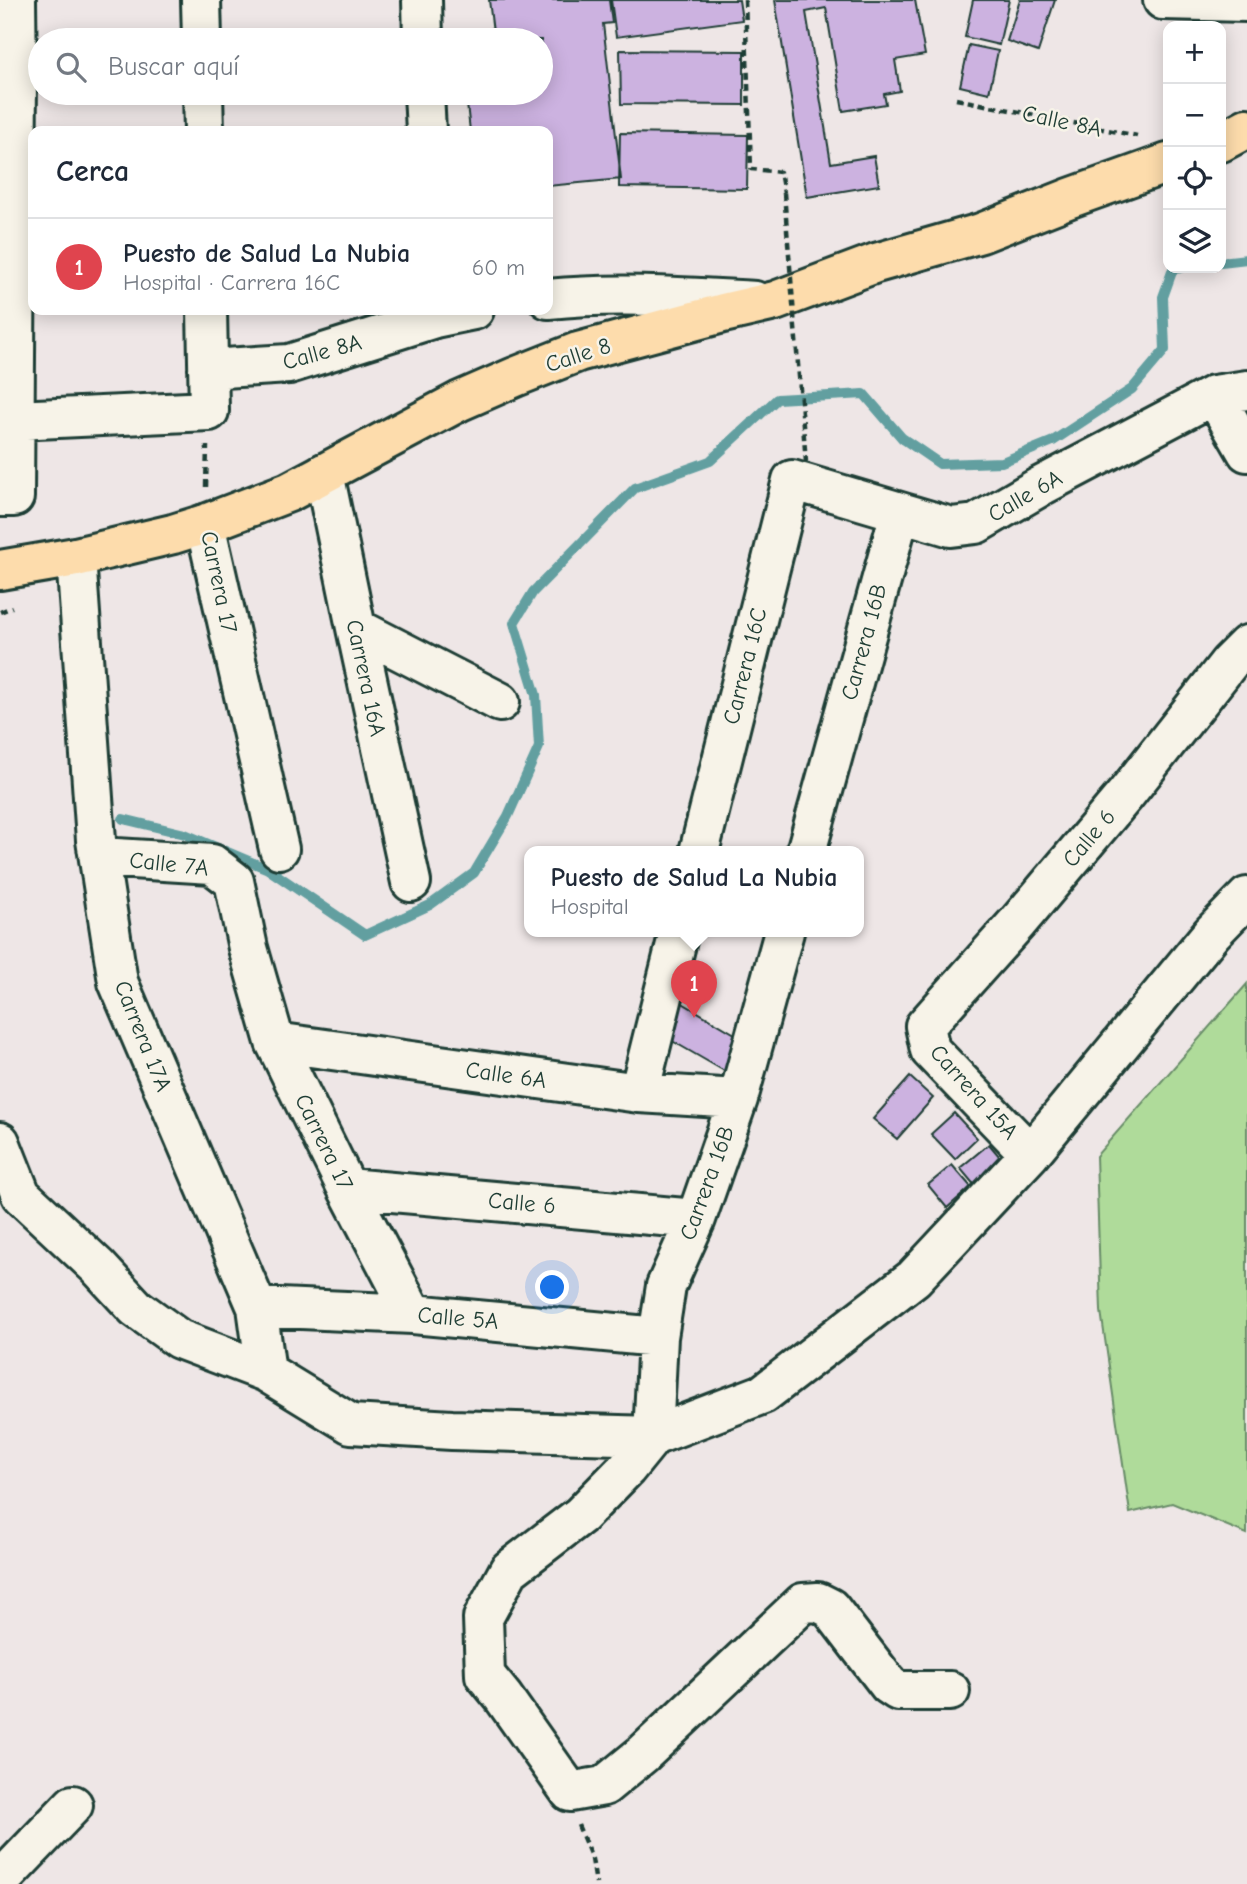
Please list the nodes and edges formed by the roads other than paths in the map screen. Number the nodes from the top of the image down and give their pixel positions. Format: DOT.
graph roads {
  1 [pos="16,0"];
  2 [pos="201,0"];
  3 [pos="422,0"];
  4 [pos="1163,0"];
  5 [pos="1247,2"];
  6 [pos="202,28"];
  7 [pos="423,28"];
  8 [pos="19,78"];
  9 [pos="203,105"];
  10 [pos="425,105"];
  11 [pos="204,126"];
  12 [pos="426,126"];
  13 [pos="1247,128"];
  14 [pos="1226,139"];
  15 [pos="1163,165"];
  16 [pos="553,298"];
  17 [pos="775,301"];
  18 [pos="207,315"];
  19 [pos="432,315"];
  20 [pos="208,369"];
  21 [pos="1230,392"];
  22 [pos="15,420"];
  23 [pos="1247,452"];
  24 [pos="799,471"];
  25 [pos="324,473"];
  26 [pos="7,497"];
  27 [pos="900,513"];
  28 [pos="205,524"];
  29 [pos="76,557"];
  30 [pos="0,570"];
  31 [pos="356,628"];
  32 [pos="1247,645"];
  33 [pos="500,702"];
  34 [pos="701,846"];
  35 [pos="808,846"];
  36 [pos="98,848"];
  37 [pos="279,849"];
  38 [pos="234,881"];
  39 [pos="411,882"];
  40 [pos="1247,897"];
  41 [pos="678,937"];
  42 [pos="783,937"];
  43 [pos="925,1026"];
  44 [pos="275,1042"];
  45 [pos="639,1093"];
  46 [pos="738,1100"];
  47 [pos="0,1142"];
  48 [pos="1030,1154"];
  49 [pos="347,1188"];
  50 [pos="10,1201"];
  51 [pos="696,1219"];
  52 [pos="257,1307"];
  53 [pos="412,1314"];
  54 [pos="658,1337"];
  55 [pos="266,1372"];
  56 [pos="653,1436"];
  57 [pos="950,1691"];
  58 [pos="73,1805"];
  59 [pos="0,1881"];
  1 -- 8 [label="street"];
  2 -- 6 [label="street"];
  3 -- 7 [label="street"];
  4 -- 5 [label="street"];
  8 -- 22 [label="street"];
  9 -- 11 [label="street"];
  10 -- 12 [label="street"];
  13 -- 14 [label="main road"];
  15 -- 17 [label="main road, Calle 8"];
  16 -- 17 [label="street"];
  17 -- 25 [label="main road, Calle 8"];
  18 -- 20 [label="street"];
  19 -- 20 [label="street, Calle 8A"];
  20 -- 22 [label="street"];
  21 -- 23 [label="street"];
  21 -- 27 [label="street, Calle 6A"];
  22 -- 26 [label="street"];
  24 -- 27 [label="street, Calle 6A"];
  24 -- 34 [label="street, Carrera 16C"];
  25 -- 28 [label="main road, Calle 8"];
  25 -- 31 [label="street, Carrera 16A"];
  27 -- 35 [label="street, Carrera 16B"];
  28 -- 29 [label="main road, Calle 8"];
  28 -- 37 [label="street, Carrera 17"];
  29 -- 30 [label="main road, Calle 8"];
  29 -- 36 [label="street, Carrera 17A"];
  31 -- 33 [label="street"];
  31 -- 39 [label="street, Carrera 16A"];
  32 -- 43 [label="street, Calle 6"];
  36 -- 38 [label="street, Calle 7A"];
  36 -- 52 [label="street, Carrera 17A"];
  38 -- 44 [label="street, Carrera 17"];
  40 -- 48 [label="street"];
  41 -- 45 [label="street"];
  42 -- 46 [label="street, Carrera 16B"];
  43 -- 48 [label="street, Carrera 15A"];
  44 -- 45 [label="street, Calle 6A"];
  44 -- 49 [label="street, Carrera 17"];
  45 -- 46 [label="street, Calle 6A"];
  46 -- 51 [label="street, Carrera 16B"];
  47 -- 50 [label="street"];
  48 -- 56 [label="street"];
  49 -- 51 [label="street, Calle 6"];
  49 -- 53 [label="street, Carrera 17"];
  50 -- 55 [label="street"];
  51 -- 54 [label="street, Carrera 16B"];
  52 -- 53 [label="street, Calle 5A"];
  52 -- 55 [label="street, Carrera 17A"];
  53 -- 54 [label="street, Calle 5A"];
  54 -- 56 [label="street, Carrera 16B"];
  55 -- 56 [label="street"];
  56 -- 57 [label="street"];
  58 -- 59 [label="street"];
}
